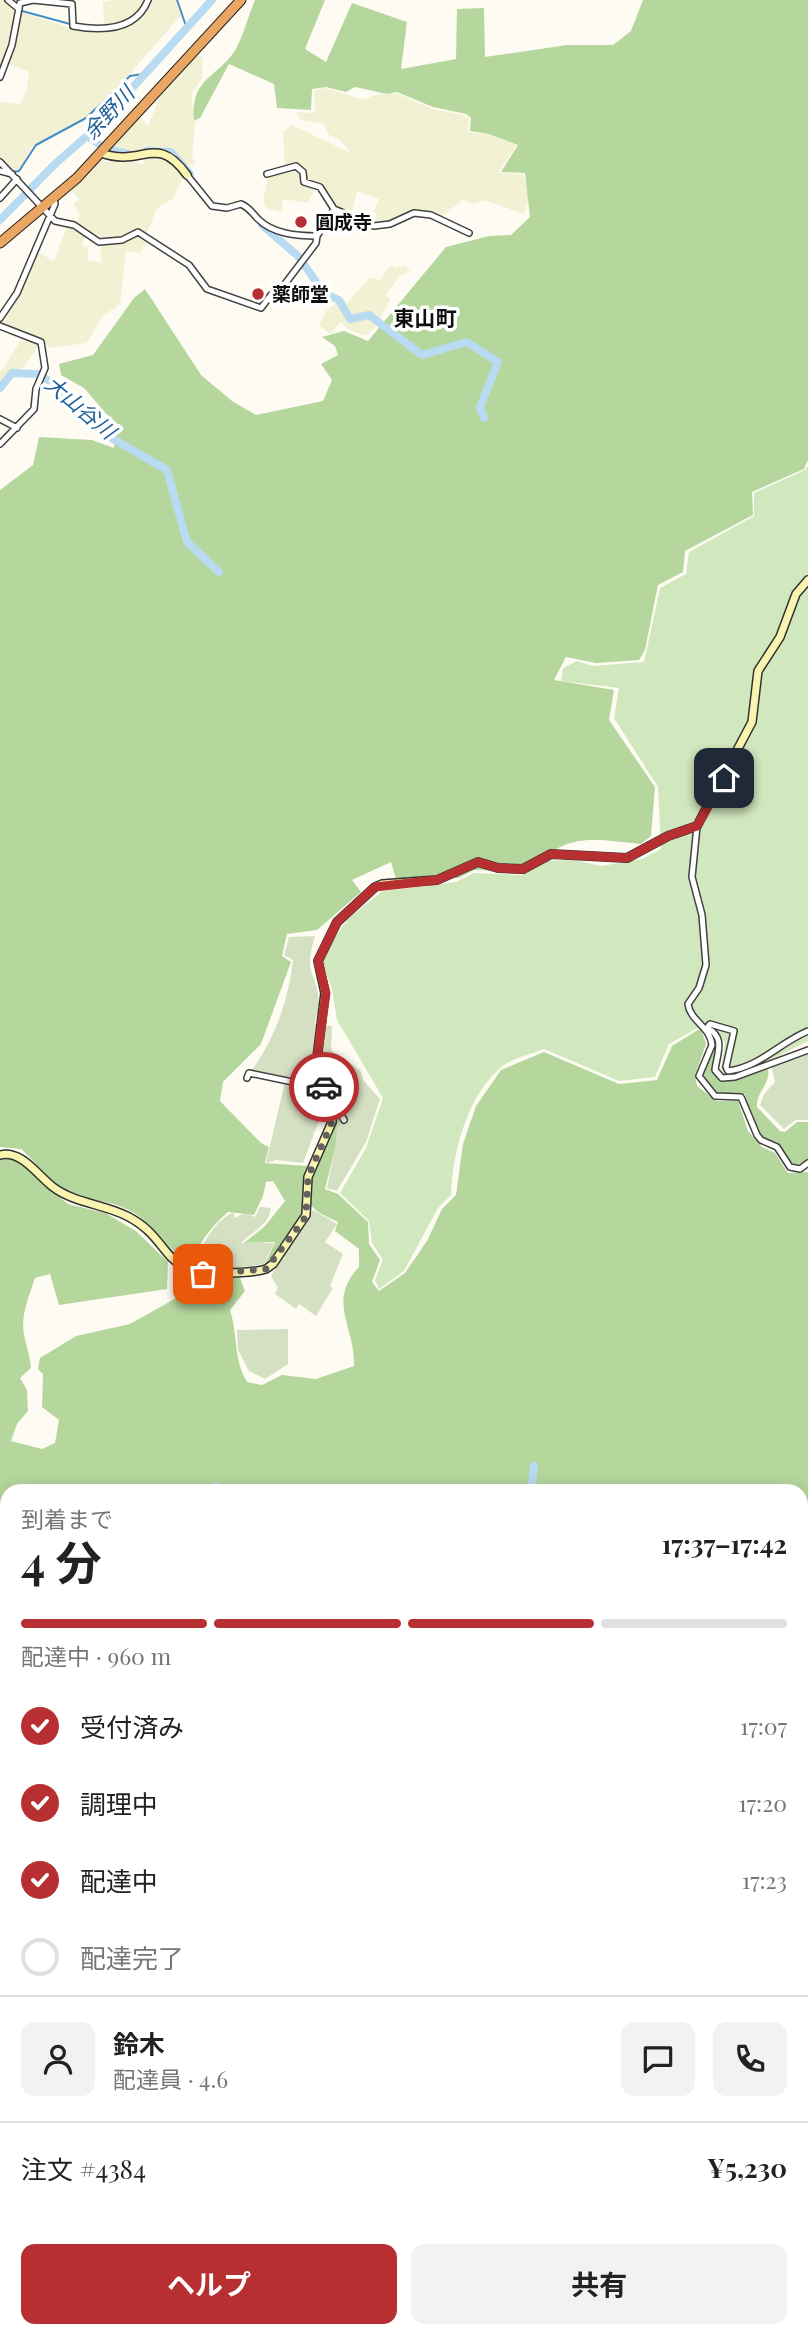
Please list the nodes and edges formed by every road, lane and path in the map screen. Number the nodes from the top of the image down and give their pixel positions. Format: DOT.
graph roads {
  1 [pos="8,0"];
  2 [pos="148,0"];
  3 [pos="242,0"];
  4 [pos="54,1"];
  5 [pos="20,4"];
  6 [pos="0,77"];
  7 [pos="102,153"];
  8 [pos="0,162"];
  9 [pos="0,171"];
  10 [pos="267,174"];
  11 [pos="187,175"];
  12 [pos="16,178"];
  13 [pos="0,198"];
  14 [pos="334,209"];
  15 [pos="47,212"];
  16 [pos="469,233"];
  17 [pos="317,236"];
  18 [pos="0,243"];
  19 [pos="0,317"];
  20 [pos="0,326"];
  21 [pos="0,419"];
  22 [pos="17,428"];
  23 [pos="0,444"];
  24 [pos="808,580"];
  25 [pos="697,826"];
  26 [pos="707,1028"];
  27 [pos="808,1031"];
  28 [pos="808,1050"];
  29 [pos="247,1078"];
  30 [pos="325,1089"];
  31 [pos="345,1120"];
  32 [pos="0,1155"];
  33 [pos="808,1163"];
  1 -- 5 [label="street"];
  2 -- 4 [label="street"];
  3 -- 7 [label="highway"];
  4 -- 5 [label="street"];
  5 -- 6 [label="street"];
  7 -- 11 [label="street"];
  7 -- 15 [label="highway"];
  8 -- 12 [label="street"];
  9 -- 12 [label="street"];
  10 -- 14 [label="street"];
  11 -- 17 [label="street"];
  12 -- 13 [label="street"];
  12 -- 15 [label="street"];
  14 -- 16 [label="street"];
  14 -- 17 [label="street"];
  15 -- 17 [label="street"];
  15 -- 18 [label="highway"];
  15 -- 19 [label="street"];
  20 -- 22 [label="street"];
  21 -- 22 [label="street"];
  22 -- 23 [label="street"];
  24 -- 25 [label="street"];
  25 -- 26 [label="street"];
  25 -- 30 [label="street"];
  26 -- 27 [label="street"];
  26 -- 28 [label="street"];
  26 -- 33 [label="street"];
  29 -- 30 [label="street"];
  30 -- 31 [label="street"];
  30 -- 32 [label="street"];
}
